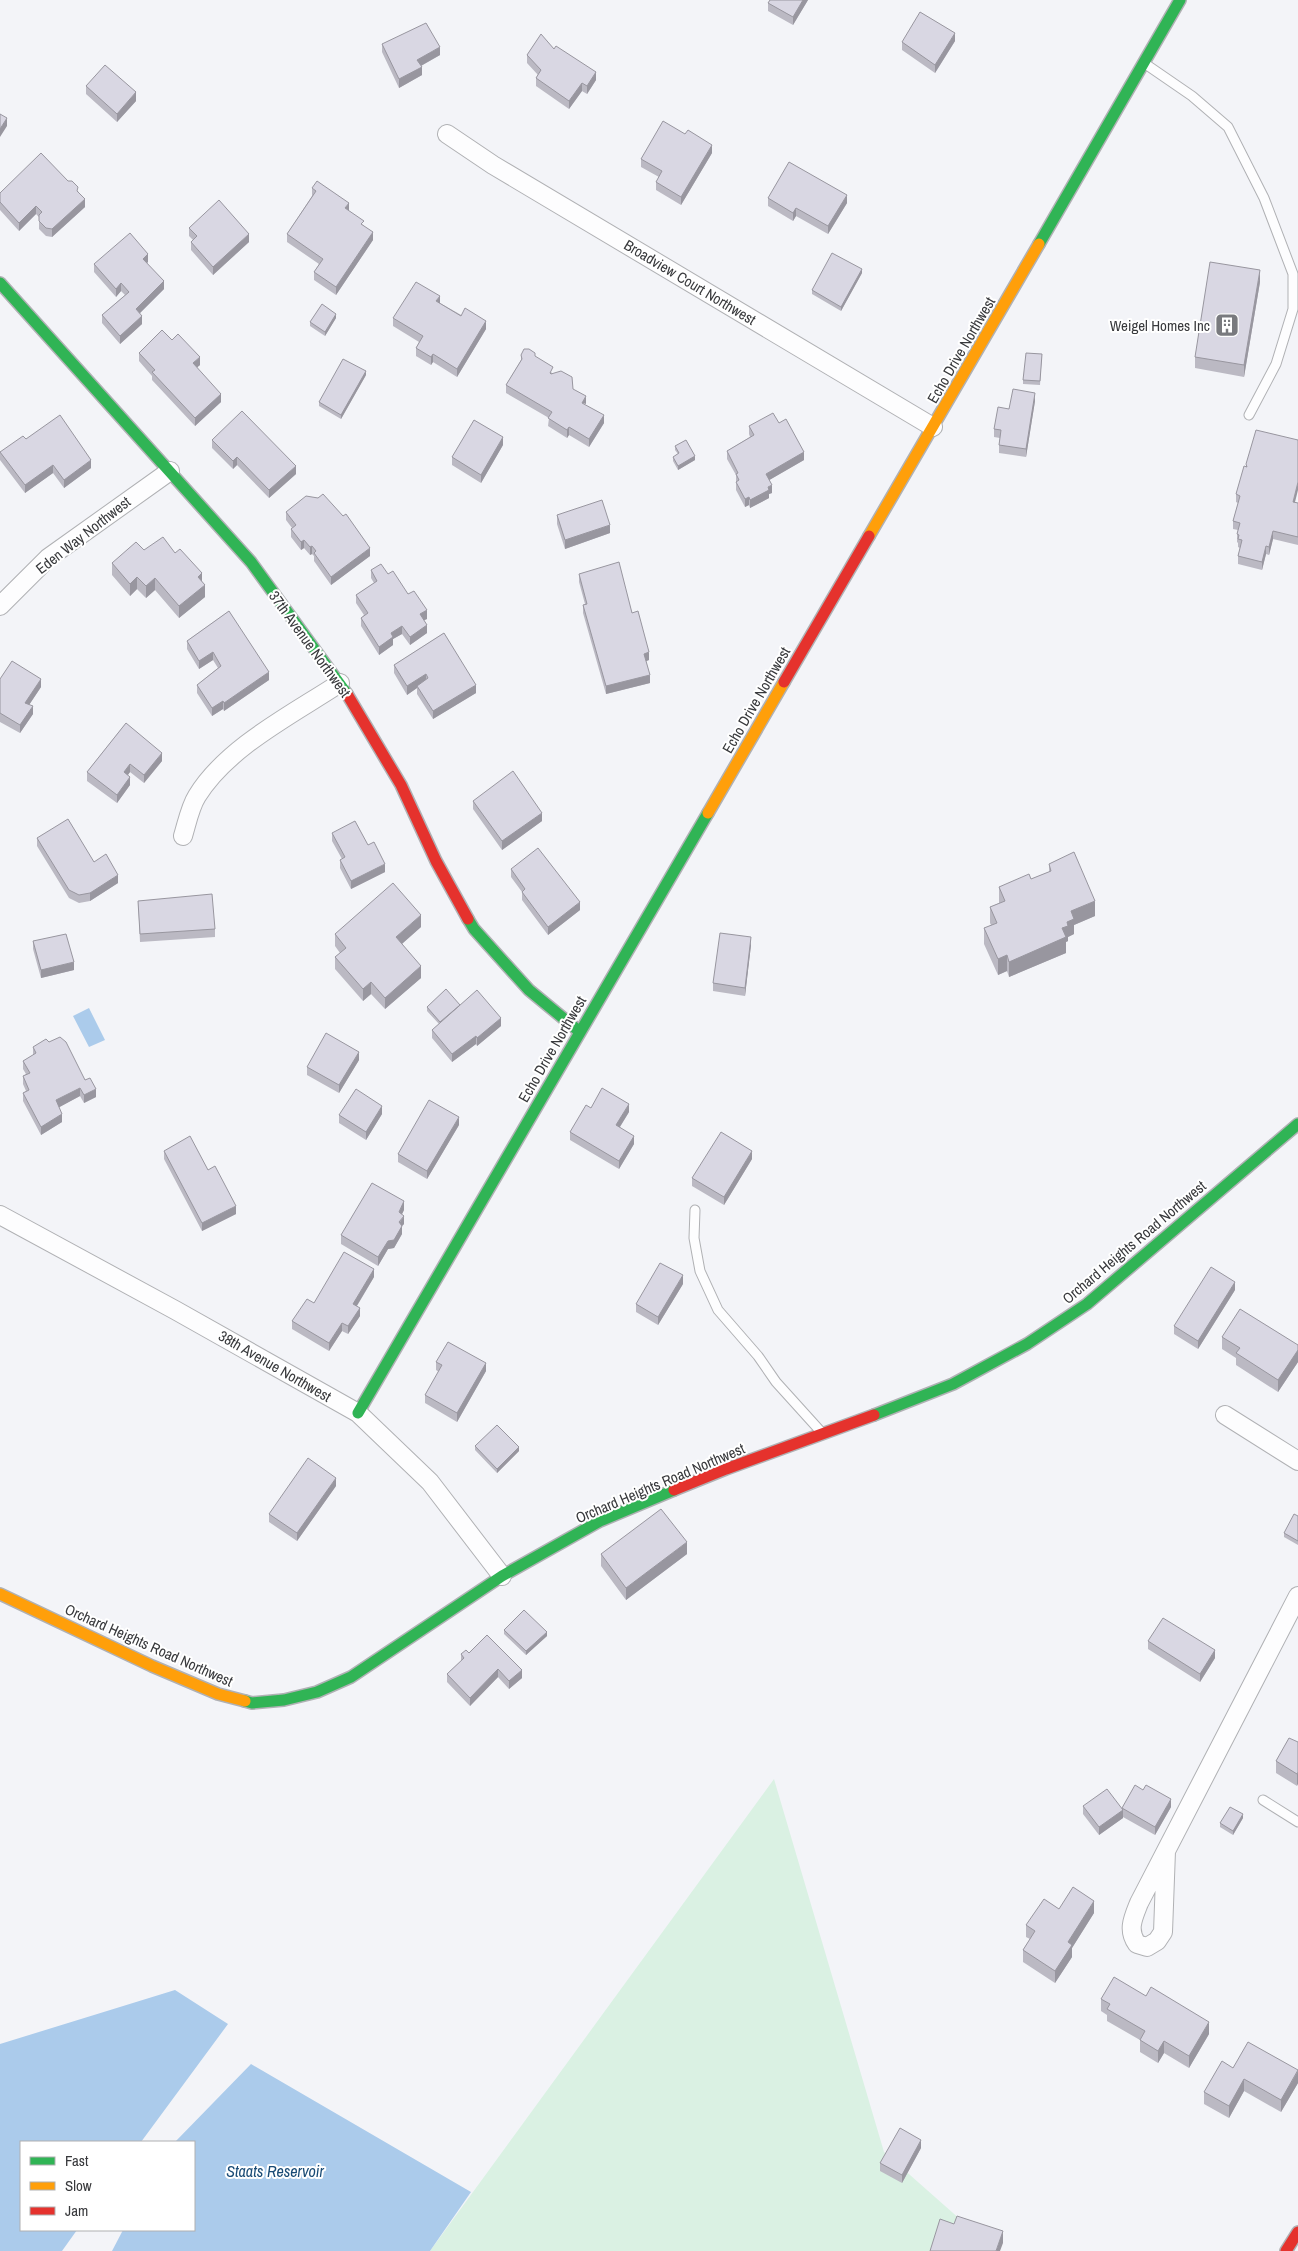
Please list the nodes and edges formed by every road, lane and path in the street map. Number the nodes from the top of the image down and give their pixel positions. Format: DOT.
graph roads {
  1 [pos="1180,0"];
  2 [pos="1143,63"];
  3 [pos="448,134"];
  4 [pos="0,283"];
  5 [pos="1249,415"];
  6 [pos="934,427"];
  7 [pos="170,471"];
  8 [pos="0,606"];
  9 [pos="340,683"];
  10 [pos="183,836"];
  11 [pos="580,1032"];
  12 [pos="1298,1124"];
  13 [pos="695,1210"];
  14 [pos="0,1215"];
  15 [pos="358,1413"];
  16 [pos="1225,1415"];
  17 [pos="823,1434"];
  18 [pos="1298,1461"];
  19 [pos="502,1576"];
  20 [pos="0,1594"];
  21 [pos="1298,1596"];
  22 [pos="1263,1800"];
  23 [pos="1298,1822"];
  24 [pos="1166,1851"];
  25 [pos="1298,2232"];
  26 [pos="1286,2251"];
  1 -- 2 [label="street, Echo Drive Northwest"];
  2 -- 5 [label="lane"];
  2 -- 6 [label="street, Echo Drive Northwest"];
  3 -- 6 [label="street, Broadview Court Northwest"];
  4 -- 7 [label="street, 37th Avenue Northwest"];
  6 -- 11 [label="street, Echo Drive Northwest"];
  7 -- 8 [label="street, Eden Way Northwest"];
  7 -- 9 [label="street, 37th Avenue Northwest"];
  9 -- 10 [label="street"];
  9 -- 11 [label="street, 37th Avenue Northwest"];
  11 -- 15 [label="street, Echo Drive Northwest"];
  12 -- 17 [label="street, Orchard Heights Road Northwest"];
  13 -- 17 [label="lane"];
  14 -- 15 [label="street, 38th Avenue Northwest"];
  15 -- 19 [label="street, 38th Avenue Northwest"];
  16 -- 18 [label="street"];
  17 -- 19 [label="street, Orchard Heights Road Northwest"];
  19 -- 20 [label="street, Orchard Heights Road Northwest"];
  21 -- 24 [label="street"];
  22 -- 23 [label="lane"];
  25 -- 26 [label="street"];
}
